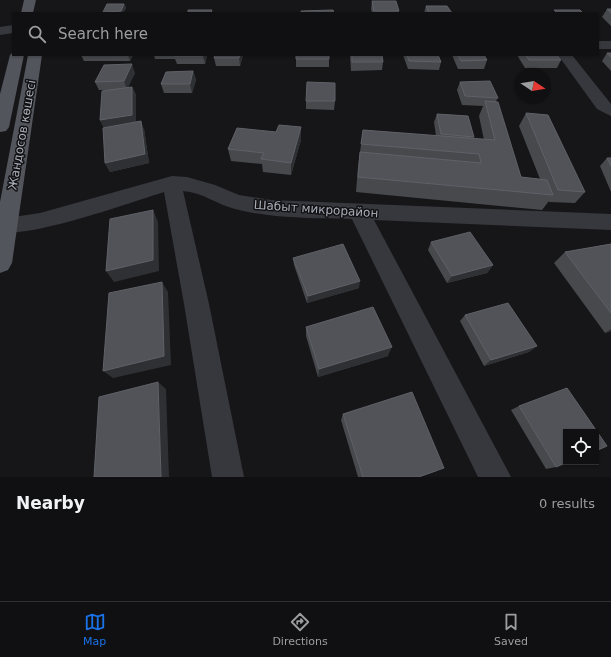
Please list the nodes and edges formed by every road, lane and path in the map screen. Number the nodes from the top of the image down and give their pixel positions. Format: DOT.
graph roads {
  1 [pos="30,0"];
  2 [pos="27,12"];
  3 [pos="12,29"];
  4 [pos="0,31"];
  5 [pos="599,45"];
  6 [pos="611,45"];
  7 [pos="17,56"];
  8 [pos="35,56"];
  9 [pos="566,56"];
  10 [pos="611,111"];
  11 [pos="0,127"];
  12 [pos="172,183"];
  13 [pos="359,212"];
  14 [pos="611,222"];
  15 [pos="6,225"];
  16 [pos="0,263"];
  17 [pos="228,477"];
  18 [pos="495,477"];
  1 -- 2 [label="main road"];
  3 -- 4 [label="street"];
  5 -- 6 [label="street"];
  7 -- 11 [label="main road, Жандосов көшесі"];
  8 -- 15 [label="main road, Жандосов көшесі"];
  9 -- 10 [label="street"];
  12 -- 13 [label="street, Шабыт микрорайон"];
  12 -- 15 [label="street, Шабыт микрорайон"];
  12 -- 17 [label="street"];
  13 -- 14 [label="street, Шабыт микрорайон"];
  13 -- 18 [label="street"];
  15 -- 16 [label="main road, Жандосов көшесі"];
}
